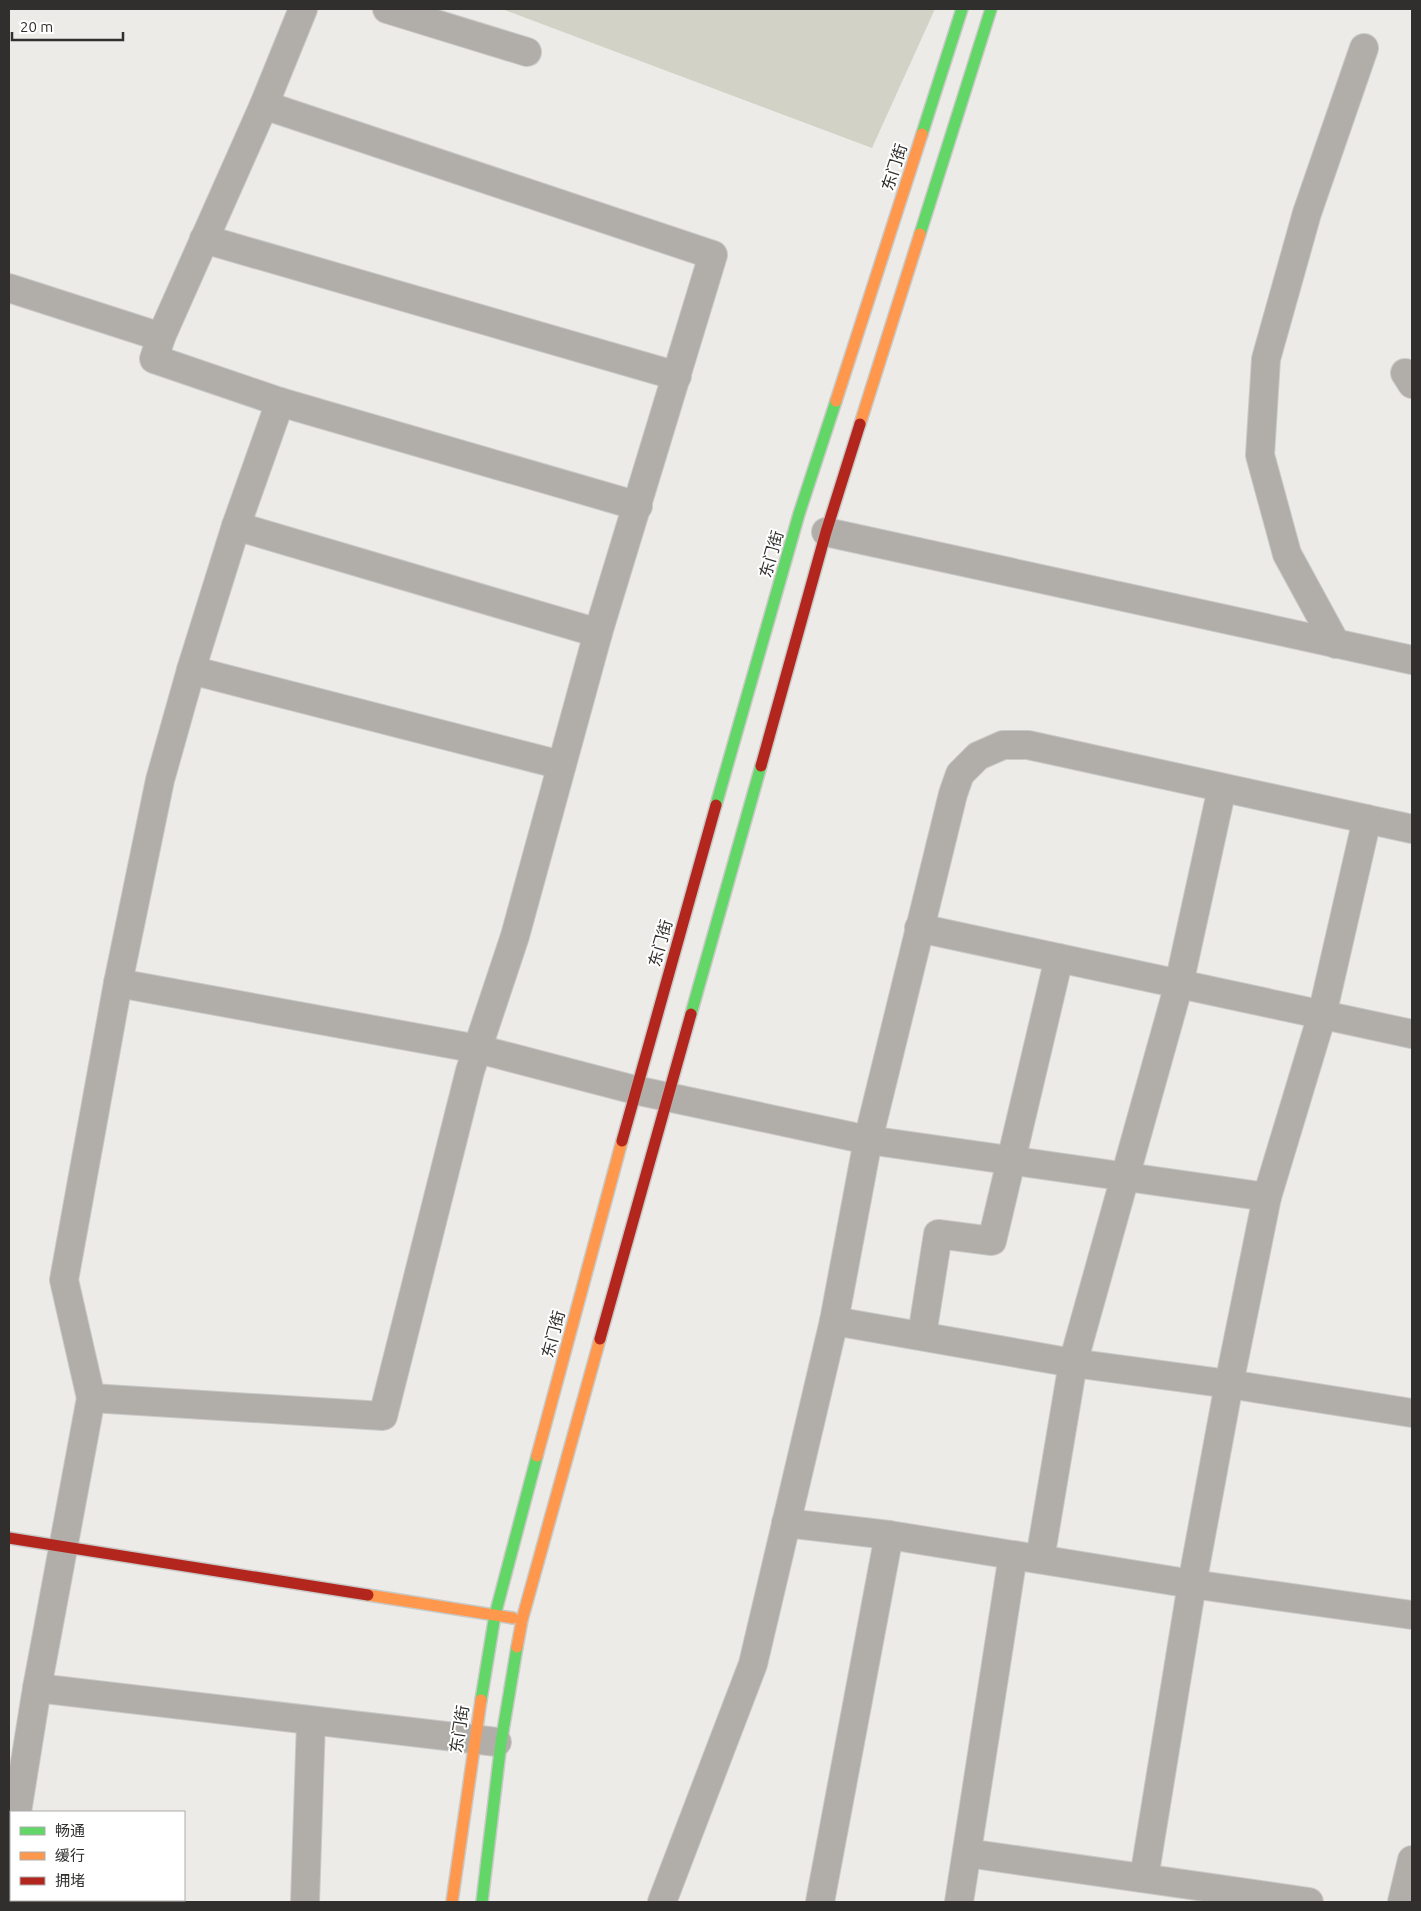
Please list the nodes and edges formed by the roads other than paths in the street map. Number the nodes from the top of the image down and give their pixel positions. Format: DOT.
graph roads {
  1 [pos="303,9"];
  2 [pos="387,9"];
  3 [pos="962,9"];
  4 [pos="986,15"];
  5 [pos="1364,48"];
  6 [pos="527,52"];
  7 [pos="264,105"];
  8 [pos="204,238"];
  9 [pos="9,288"];
  10 [pos="161,336"];
  11 [pos="677,376"];
  12 [pos="280,402"];
  13 [pos="638,506"];
  14 [pos="236,526"];
  15 [pos="826,532"];
  16 [pos="598,634"];
  17 [pos="1336,644"];
  18 [pos="1412,660"];
  19 [pos="191,670"];
  20 [pos="561,765"];
  21 [pos="1222,788"];
  22 [pos="1367,819"];
  23 [pos="1412,829"];
  24 [pos="919,928"];
  25 [pos="1059,958"];
  26 [pos="118,983"];
  27 [pos="1179,984"];
  28 [pos="1322,1015"];
  29 [pos="1412,1034"];
  30 [pos="478,1049"];
  31 [pos="635,1090"];
  32 [pos="668,1095"];
  33 [pos="868,1140"];
  34 [pos="1011,1161"];
  35 [pos="1125,1178"];
  36 [pos="1267,1198"];
  37 [pos="834,1321"];
  38 [pos="922,1335"];
  39 [pos="1073,1363"];
  40 [pos="1229,1384"];
  41 [pos="91,1398"];
  42 [pos="1412,1413"];
  43 [pos="786,1523"];
  44 [pos="889,1535"];
  45 [pos="9,1538"];
  46 [pos="62,1547"];
  47 [pos="1013,1555"];
  48 [pos="1040,1559"];
  49 [pos="1192,1584"];
  50 [pos="1412,1614"];
  51 [pos="495,1615"];
  52 [pos="522,1620"];
  53 [pos="37,1688"];
  54 [pos="312,1722"];
  55 [pos="474,1740"];
  56 [pos="501,1743"];
  57 [pos="16,1811"];
  58 [pos="967,1853"];
  59 [pos="1412,1860"];
  60 [pos="1144,1878"];
  61 [pos="305,1902"];
  62 [pos="452,1902"];
  63 [pos="482,1902"];
  64 [pos="662,1902"];
  65 [pos="820,1902"];
  66 [pos="959,1902"];
  67 [pos="1309,1902"];
  68 [pos="1402,1902"];
  1 -- 7 [label="street"];
  2 -- 6 [label="street"];
  3 -- 31 [label="street, 东门街"];
  4 -- 15 [label="street"];
  5 -- 17 [label="street"];
  7 -- 8 [label="street"];
  7 -- 11 [label="street"];
  8 -- 10 [label="street"];
  8 -- 11 [label="street"];
  9 -- 10 [label="street"];
  10 -- 12 [label="street"];
  11 -- 13 [label="street"];
  12 -- 13 [label="street"];
  12 -- 14 [label="street"];
  13 -- 16 [label="street"];
  14 -- 16 [label="street"];
  14 -- 19 [label="street"];
  15 -- 17 [label="street"];
  15 -- 32 [label="street"];
  16 -- 20 [label="street"];
  17 -- 18 [label="street"];
  19 -- 20 [label="street"];
  19 -- 26 [label="street"];
  20 -- 30 [label="street"];
  21 -- 22 [label="street"];
  21 -- 24 [label="street"];
  21 -- 27 [label="street"];
  22 -- 23 [label="street"];
  22 -- 28 [label="street"];
  24 -- 25 [label="street"];
  24 -- 33 [label="street"];
  25 -- 27 [label="street"];
  25 -- 34 [label="street"];
  26 -- 30 [label="street"];
  26 -- 41 [label="street"];
  27 -- 28 [label="street"];
  27 -- 35 [label="street"];
  28 -- 29 [label="street"];
  28 -- 36 [label="street"];
  30 -- 31 [label="street"];
  30 -- 41 [label="street"];
  31 -- 32 [label="street"];
  31 -- 51 [label="street, 东门街"];
  32 -- 33 [label="street"];
  32 -- 52 [label="street"];
  33 -- 34 [label="street"];
  33 -- 37 [label="street"];
  34 -- 35 [label="street"];
  34 -- 38 [label="street"];
  35 -- 36 [label="street"];
  35 -- 39 [label="street"];
  36 -- 40 [label="street"];
  37 -- 38 [label="street"];
  37 -- 43 [label="street"];
  38 -- 39 [label="street"];
  39 -- 40 [label="street"];
  39 -- 48 [label="street"];
  40 -- 42 [label="street"];
  40 -- 49 [label="street"];
  41 -- 46 [label="street"];
  43 -- 44 [label="street"];
  43 -- 64 [label="street"];
  44 -- 47 [label="street"];
  44 -- 65 [label="street"];
  45 -- 46 [label="street"];
  46 -- 51 [label="street"];
  46 -- 53 [label="street"];
  47 -- 48 [label="street"];
  47 -- 58 [label="street"];
  48 -- 49 [label="street"];
  49 -- 50 [label="street"];
  49 -- 60 [label="street"];
  51 -- 52 [label="street"];
  51 -- 55 [label="street, 东门街"];
  52 -- 56 [label="street"];
  53 -- 54 [label="street"];
  53 -- 57 [label="street"];
  54 -- 55 [label="street"];
  54 -- 61 [label="street"];
  55 -- 56 [label="street"];
  55 -- 62 [label="street, 东门街"];
  56 -- 63 [label="street"];
  58 -- 60 [label="street"];
  58 -- 66 [label="street"];
  59 -- 68 [label="street"];
  60 -- 67 [label="street"];
}
